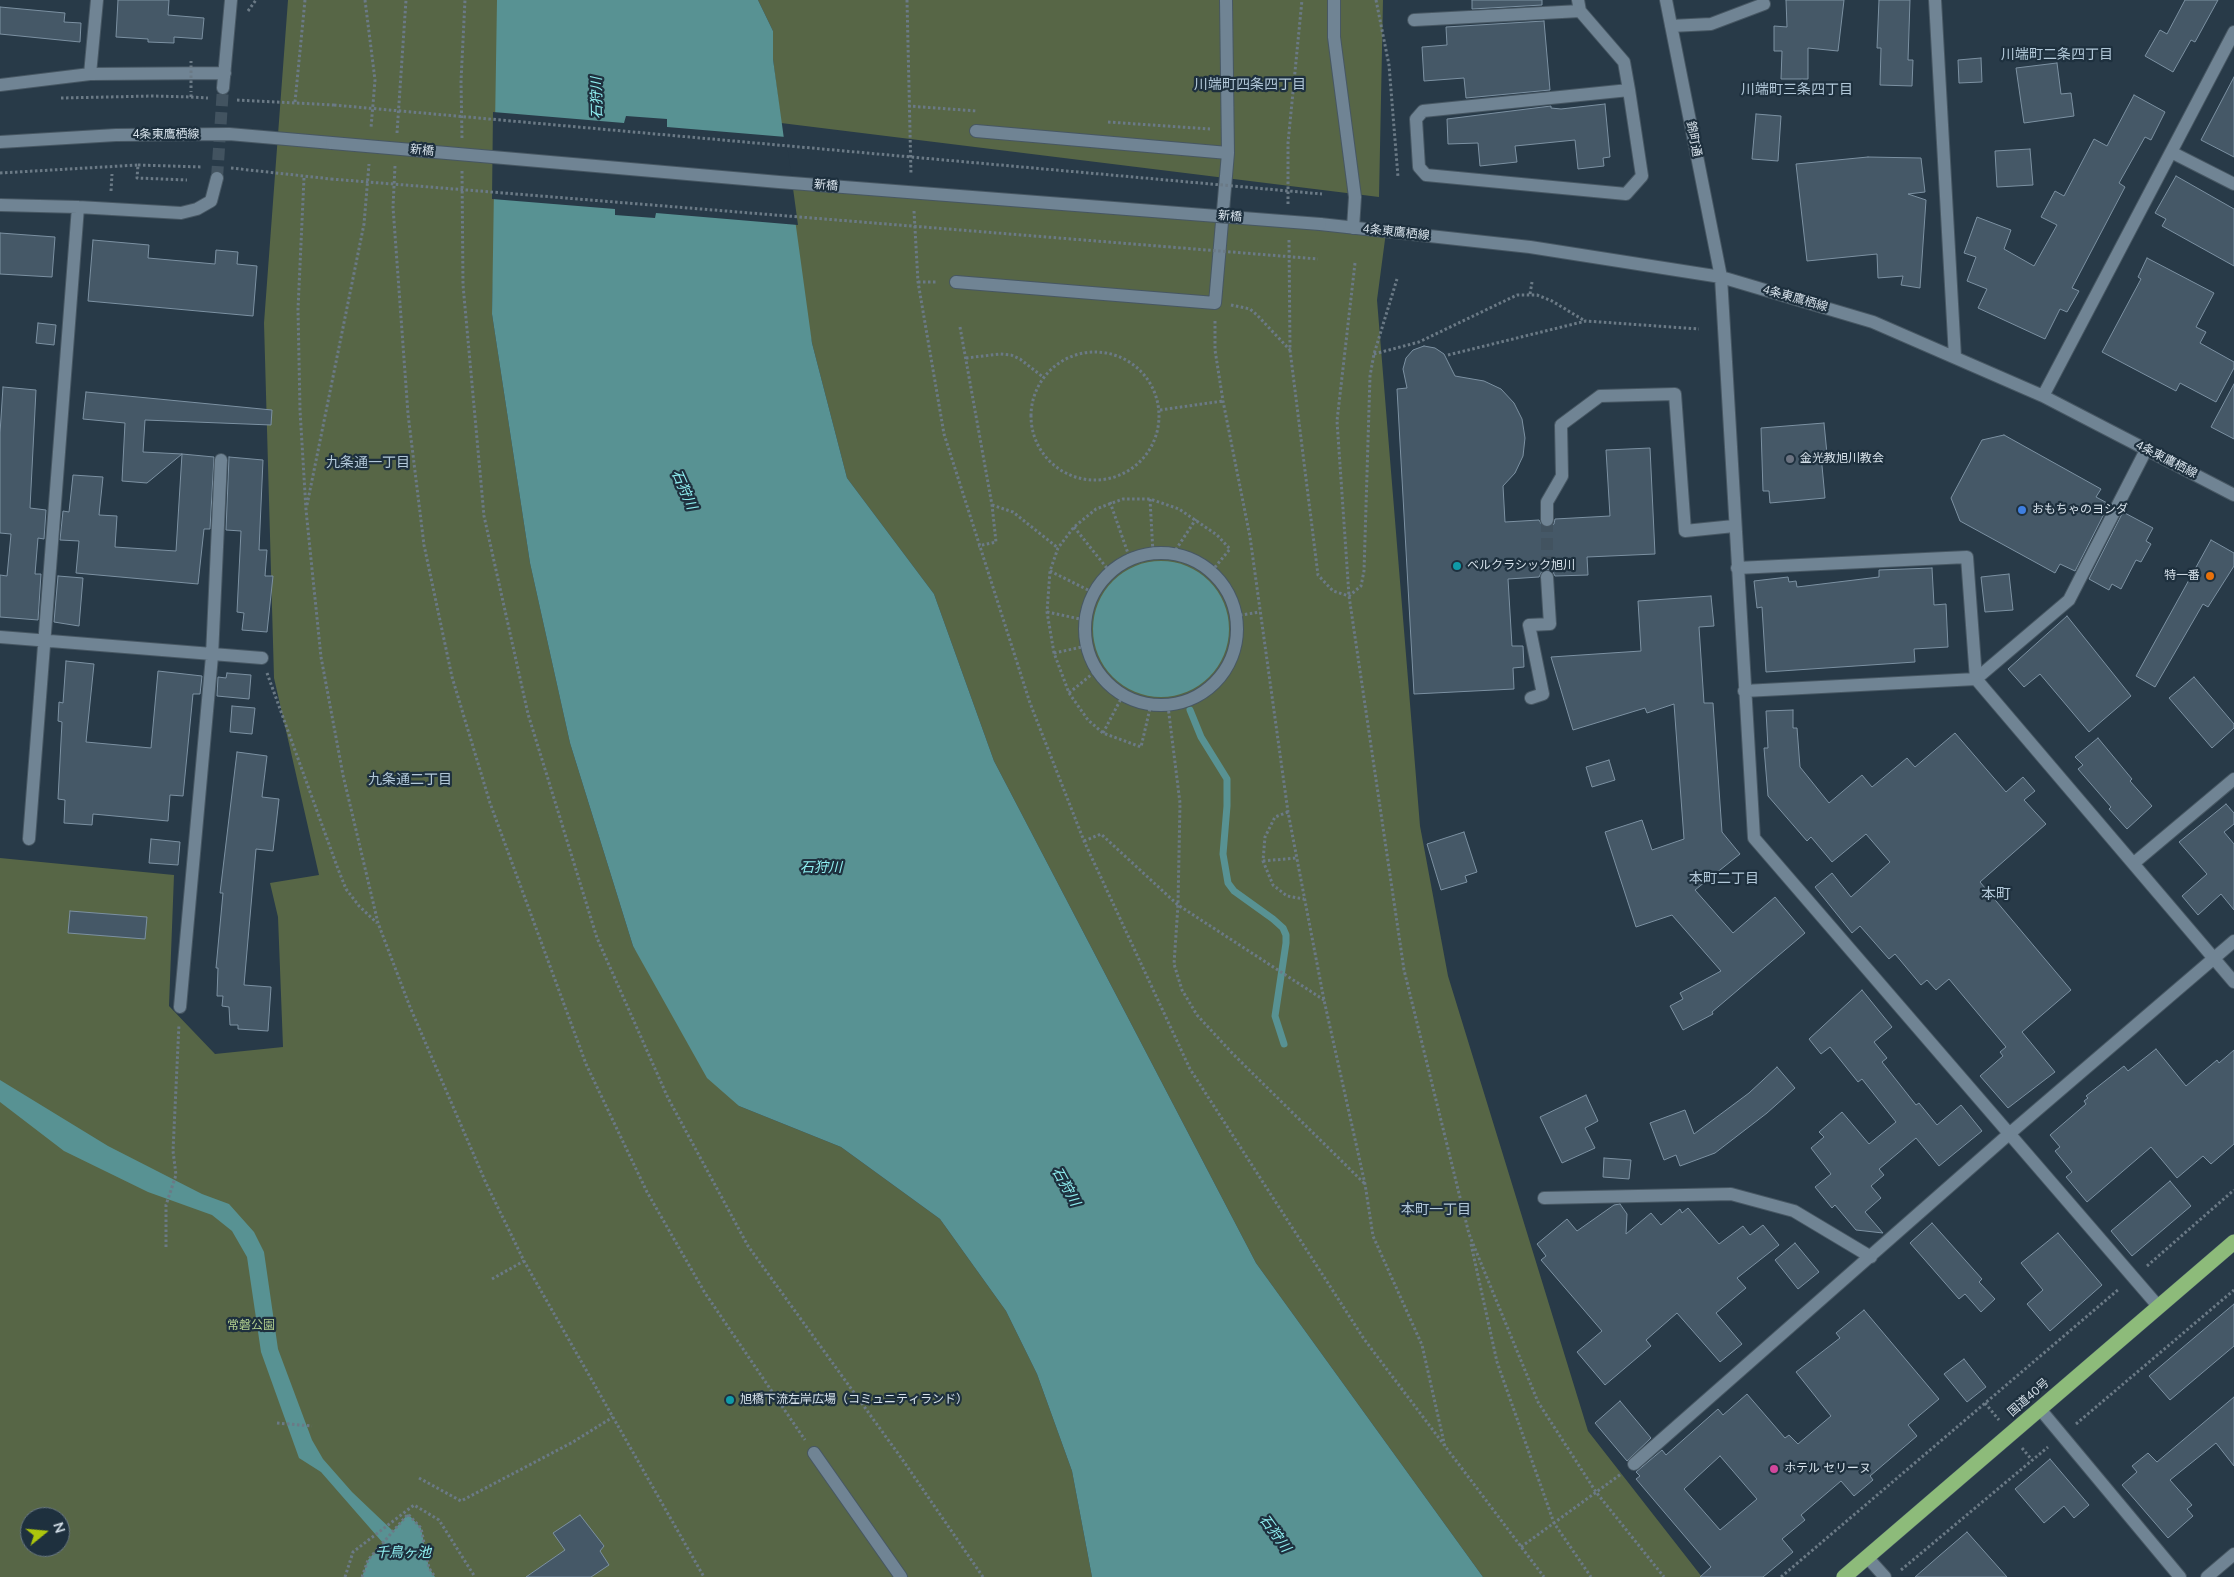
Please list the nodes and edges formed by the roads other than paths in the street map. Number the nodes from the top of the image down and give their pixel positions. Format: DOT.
graph roads {
  1 [pos="97,0"];
  2 [pos="231,0"];
  3 [pos="1226,0"];
  4 [pos="1334,0"];
  5 [pos="1666,0"];
  6 [pos="1935,0"];
  7 [pos="1764,4"];
  8 [pos="1579,5"];
  9 [pos="1414,20"];
  10 [pos="1671,26"];
  11 [pos="2234,32"];
  12 [pos="2229,53"];
  13 [pos="224,73"];
  14 [pos="90,74"];
  15 [pos="0,85"];
  16 [pos="224,88"];
  17 [pos="1629,90"];
  18 [pos="976,131"];
  19 [pos="0,142"];
  20 [pos="332,143"];
  21 [pos="2171,152"];
  22 [pos="1228,153"];
  23 [pos="217,178"];
  24 [pos="2234,184"];
  25 [pos="0,205"];
  26 [pos="78,207"];
  27 [pos="1320,224"];
  28 [pos="1353,228"];
  29 [pos="1721,278"];
  30 [pos="956,282"];
  31 [pos="1955,357"];
  32 [pos="2043,396"];
  33 [pos="2146,450"];
  34 [pos="221,460"];
  35 [pos="2234,495"];
  36 [pos="1547,520"];
  37 [pos="1734,526"];
  38 [pos="1736,568"];
  39 [pos="1547,577"];
  40 [pos="0,637"];
  41 [pos="44,642"];
  42 [pos="212,656"];
  43 [pos="262,658"];
  44 [pos="1976,680"];
  45 [pos="1744,691"];
  46 [pos="1531,698"];
  47 [pos="1150,704"];
  48 [pos="2234,779"];
  49 [pos="29,839"];
  50 [pos="2134,863"];
  51 [pos="2234,941"];
  52 [pos="2214,958"];
  53 [pos="2234,982"];
  54 [pos="180,1007"];
  55 [pos="2009,1134"];
  56 [pos="1544,1198"];
  57 [pos="2234,1242"];
  58 [pos="1871,1257"];
  59 [pos="2158,1306"];
  60 [pos="2040,1410"];
  61 [pos="814,1453"];
  62 [pos="1628,1468"];
  63 [pos="2234,1554"];
  64 [pos="1867,1558"];
  65 [pos="901,1577"];
  66 [pos="1844,1577"];
  67 [pos="1885,1577"];
  68 [pos="2180,1577"];
  69 [pos="2207,1577"];
  1 -- 14 [label="street"];
  2 -- 13 [label="street"];
  3 -- 22 [label="street"];
  4 -- 28 [label="street"];
  5 -- 10 [label="street, 錦町通"];
  6 -- 31 [label="street"];
  7 -- 10 [label="street"];
  8 -- 9 [label="street"];
  8 -- 17 [label="street"];
  10 -- 29 [label="street, 錦町通"];
  11 -- 12 [label="street"];
  12 -- 21 [label="street"];
  13 -- 14 [label="street"];
  13 -- 16 [label="street"];
  14 -- 15 [label="street"];
  17 -- 17 [label="street"];
  18 -- 22 [label="street"];
  19 -- 20 [label="street, 4条東鷹栖線"];
  20 -- 27 [label="street, 新橋, bridge"];
  21 -- 24 [label="street"];
  21 -- 32 [label="street"];
  22 -- 30 [label="street"];
  23 -- 26 [label="street"];
  25 -- 26 [label="street"];
  26 -- 41 [label="street"];
  27 -- 28 [label="street, 4条東鷹栖線"];
  28 -- 29 [label="street, 4条東鷹栖線"];
  29 -- 31 [label="street, 4条東鷹栖線"];
  29 -- 37 [label="street, 錦町通"];
  31 -- 32 [label="street, 4条東鷹栖線"];
  32 -- 33 [label="street, 4条東鷹栖線"];
  33 -- 35 [label="street, 4条東鷹栖線"];
  33 -- 44 [label="street"];
  34 -- 42 [label="street"];
  36 -- 37 [label="street"];
  37 -- 38 [label="street, 錦町通"];
  38 -- 44 [label="street"];
  38 -- 45 [label="street, 錦町通"];
  39 -- 46 [label="street"];
  40 -- 41 [label="street"];
  41 -- 42 [label="street"];
  41 -- 49 [label="street"];
  42 -- 43 [label="street"];
  42 -- 54 [label="street"];
  44 -- 45 [label="street"];
  44 -- 50 [label="street"];
  45 -- 55 [label="street, 錦町通"];
  47 -- 47 [label="street"];
  48 -- 50 [label="street"];
  50 -- 52 [label="street"];
  51 -- 52 [label="street"];
  52 -- 53 [label="street"];
  52 -- 55 [label="street"];
  55 -- 58 [label="street"];
  55 -- 59 [label="street, 錦町通"];
  56 -- 58 [label="street"];
  57 -- 59 [label="highway, 国道40号"];
  58 -- 62 [label="street"];
  59 -- 60 [label="highway, 国道40号"];
  60 -- 64 [label="highway, 国道40号"];
  60 -- 68 [label="street"];
  61 -- 65 [label="street"];
  63 -- 69 [label="street"];
  64 -- 66 [label="highway, 国道40号"];
  64 -- 67 [label="street"];
}
